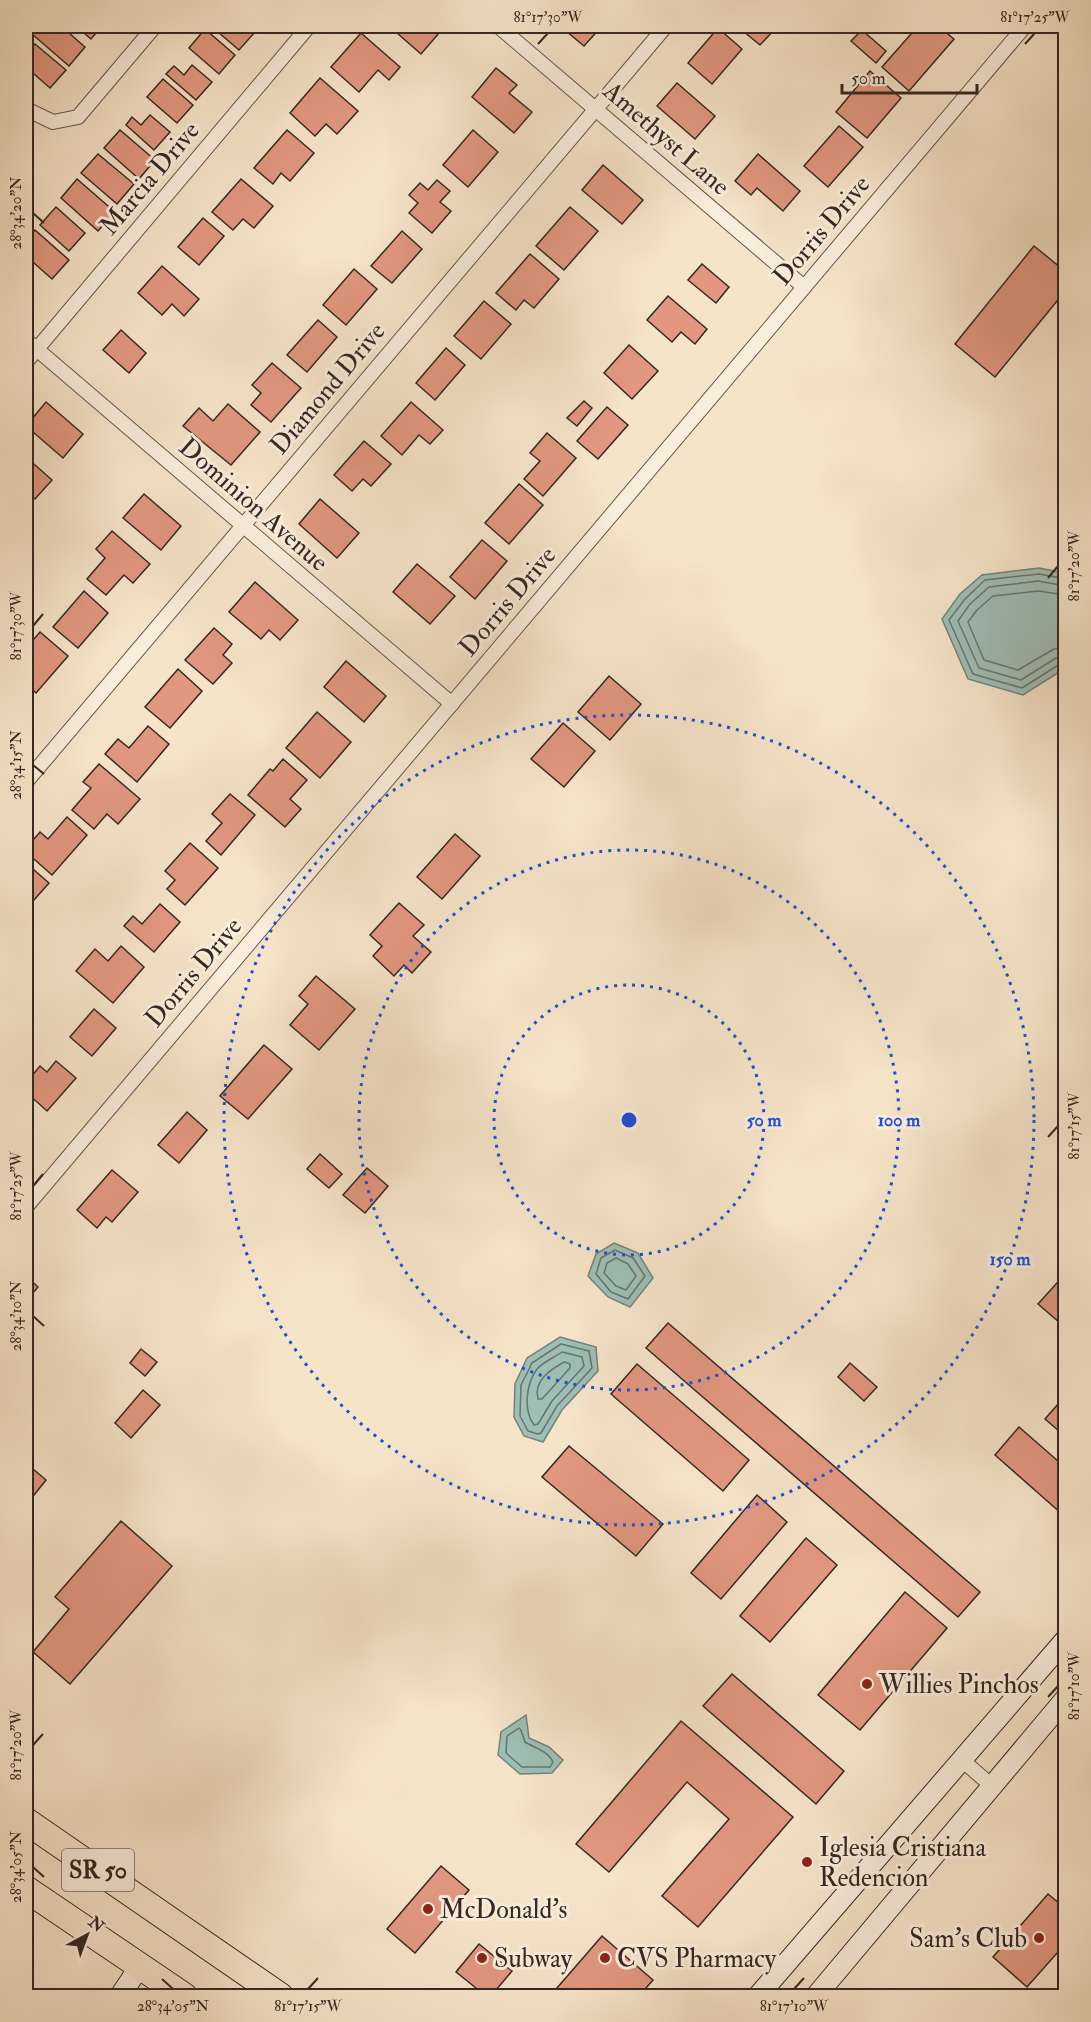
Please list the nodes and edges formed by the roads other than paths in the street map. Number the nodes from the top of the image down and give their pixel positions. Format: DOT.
graph roads {
  1 [pos="155,26"];
  2 [pos="309,26"];
  3 [pos="498,26"];
  4 [pos="666,26"];
  5 [pos="1025,26"];
  6 [pos="26,109"];
  7 [pos="595,109"];
  8 [pos="804,287"];
  9 [pos="31,345"];
  10 [pos="26,362"];
  11 [pos="242,525"];
  12 [pos="452,704"];
  13 [pos="26,782"];
  14 [pos="26,1207"];
  15 [pos="1065,1639"];
  16 [pos="1065,1698"];
  17 [pos="962,1760"];
  18 [pos="992,1786"];
  19 [pos="26,1821"];
  20 [pos="26,1889"];
  21 [pos="140,1966"];
  22 [pos="120,1996"];
  23 [pos="184,1996"];
  24 [pos="280,1996"];
  25 [pos="759,1996"];
  26 [pos="816,1996"];
  1 -- 6 [label="street"];
  2 -- 9 [label="street, Marcia Drive"];
  3 -- 7 [label="street, Amethyst Lane"];
  4 -- 7 [label="street, Diamond Drive"];
  5 -- 8 [label="street, Dorris Drive"];
  7 -- 8 [label="street, Amethyst Lane"];
  7 -- 11 [label="street, Diamond Drive"];
  8 -- 12 [label="street, Dorris Drive"];
  9 -- 10 [label="street, Marcia Drive"];
  9 -- 11 [label="street, Dominion Avenue"];
  11 -- 12 [label="street, Dominion Avenue"];
  11 -- 13 [label="street, Diamond Drive"];
  12 -- 14 [label="street, Dorris Drive"];
  15 -- 17 [label="main road"];
  16 -- 18 [label="main road"];
  17 -- 18 [label="street"];
  17 -- 25 [label="main road"];
  18 -- 26 [label="main road"];
  19 -- 24 [label="highway, SR 50"];
  20 -- 21 [label="highway, SR 50"];
  21 -- 22 [label="main road"];
  21 -- 23 [label="highway, SR 50"];
}
